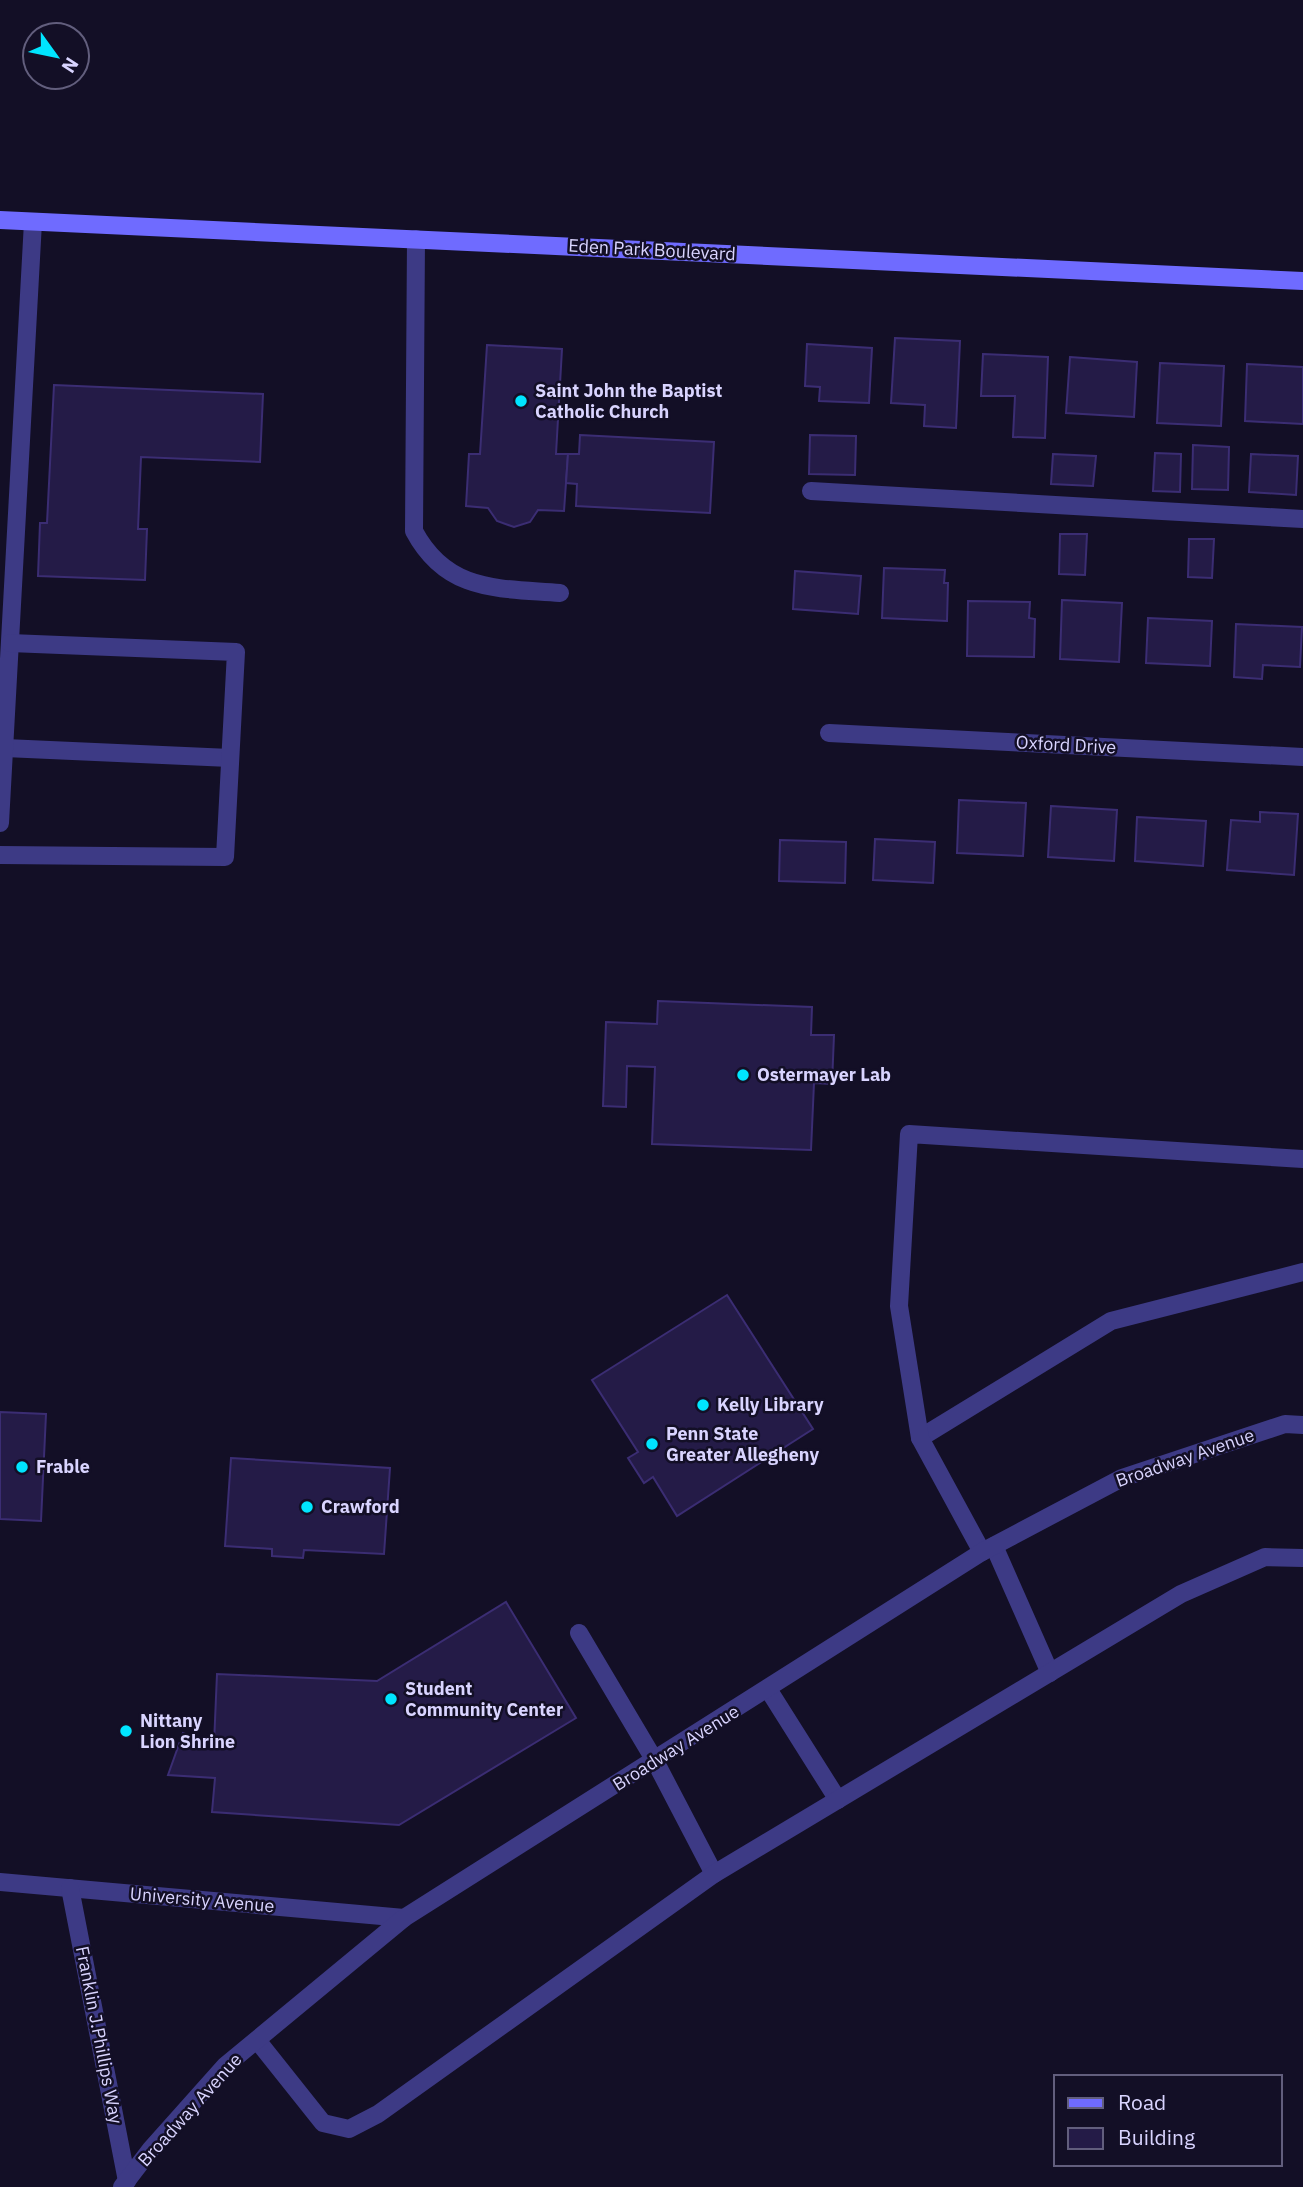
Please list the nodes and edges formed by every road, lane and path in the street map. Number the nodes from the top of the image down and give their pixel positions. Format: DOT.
graph roads {
  1 [pos="0,220"];
  2 [pos="33,222"];
  3 [pos="416,239"];
  4 [pos="1303,281"];
  5 [pos="811,491"];
  6 [pos="1303,519"];
  7 [pos="560,593"];
  8 [pos="10,643"];
  9 [pos="829,733"];
  10 [pos="5,748"];
  11 [pos="1303,757"];
  12 [pos="230,758"];
  13 [pos="0,824"];
  14 [pos="0,855"];
  15 [pos="1303,1159"];
  16 [pos="1303,1272"];
  17 [pos="1303,1424"];
  18 [pos="920,1438"];
  19 [pos="988,1549"];
  20 [pos="1303,1558"];
  21 [pos="579,1633"];
  22 [pos="1050,1673"];
  23 [pos="768,1689"];
  24 [pos="655,1761"];
  25 [pos="838,1800"];
  26 [pos="714,1874"];
  27 [pos="0,1882"];
  28 [pos="70,1888"];
  29 [pos="404,1918"];
  30 [pos="257,2039"];
  31 [pos="125,2184"];
  1 -- 2 [label="main road, Eden Park Boulevard"];
  2 -- 3 [label="main road, Eden Park Boulevard"];
  2 -- 8 [label="street"];
  3 -- 4 [label="main road, Eden Park Boulevard"];
  3 -- 7 [label="street"];
  5 -- 6 [label="street"];
  8 -- 10 [label="street"];
  8 -- 12 [label="street"];
  9 -- 11 [label="street, Oxford Drive"];
  10 -- 12 [label="street"];
  10 -- 13 [label="street"];
  12 -- 14 [label="street"];
  15 -- 18 [label="street"];
  16 -- 18 [label="street"];
  17 -- 19 [label="street, Broadway Avenue"];
  18 -- 19 [label="street"];
  19 -- 22 [label="street"];
  19 -- 23 [label="street, Broadway Avenue"];
  20 -- 22 [label="street"];
  21 -- 24 [label="street"];
  22 -- 25 [label="street"];
  23 -- 24 [label="street, Broadway Avenue"];
  23 -- 25 [label="street"];
  24 -- 26 [label="street"];
  24 -- 29 [label="street, Broadway Avenue"];
  25 -- 26 [label="street"];
  26 -- 30 [label="street"];
  27 -- 28 [label="street, University Avenue"];
  28 -- 29 [label="street, University Avenue"];
  28 -- 31 [label="street, Franklin J.Phillips Way"];
  29 -- 30 [label="street, Broadway Avenue"];
  30 -- 31 [label="street, Broadway Avenue"];
}
